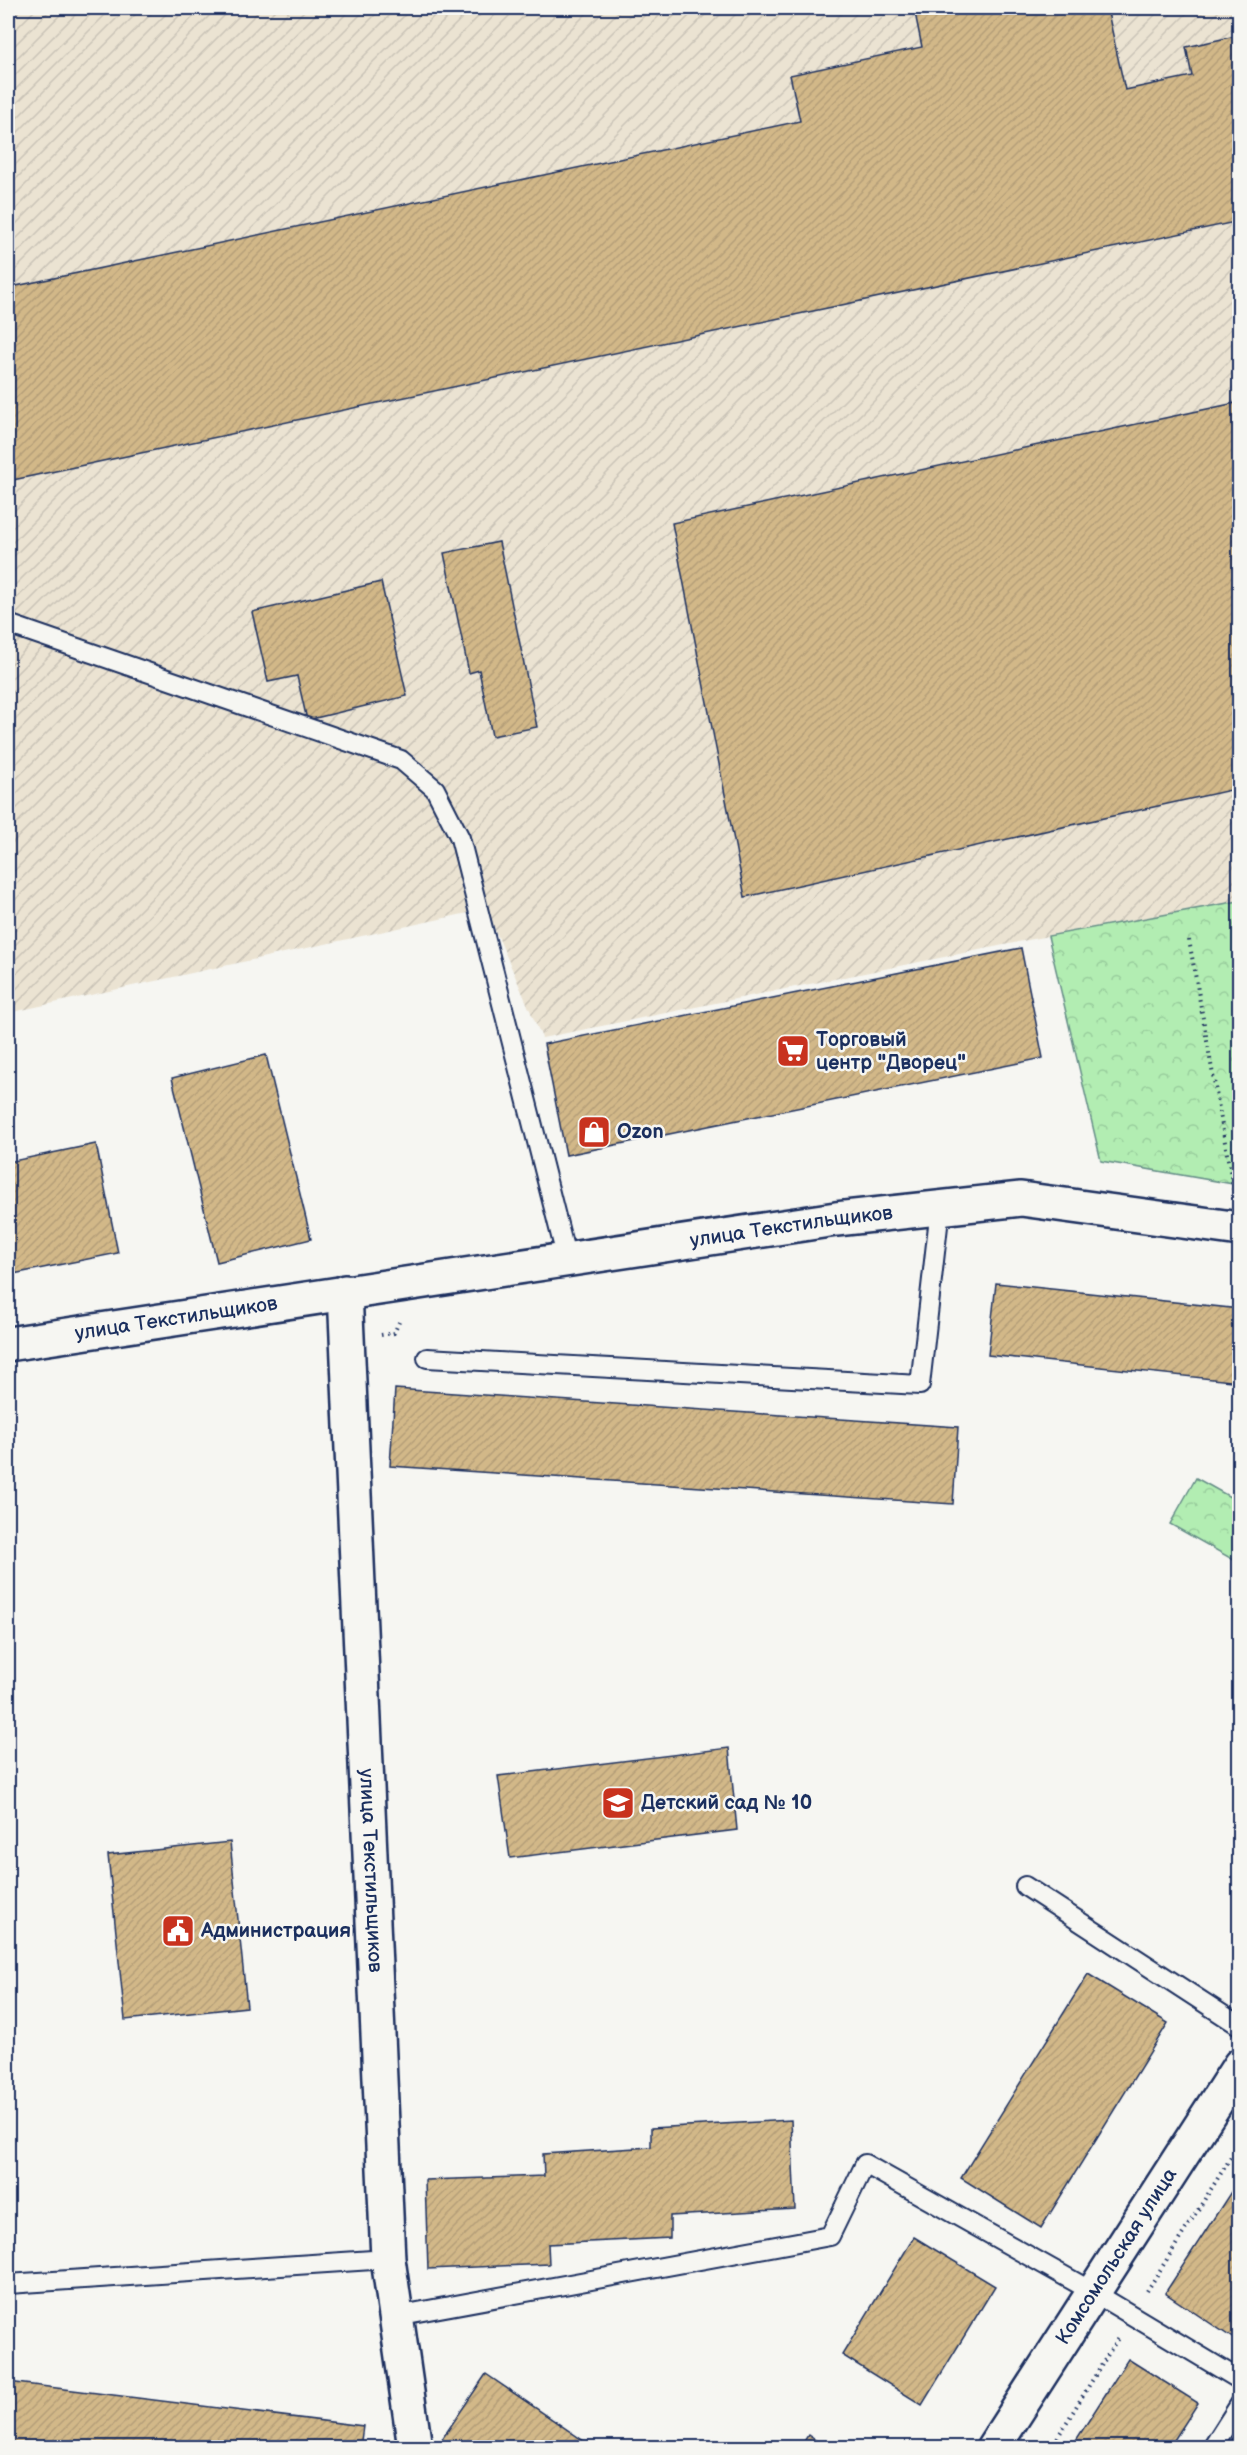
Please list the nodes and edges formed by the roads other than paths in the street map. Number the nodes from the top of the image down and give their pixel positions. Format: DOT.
graph roads {
  1 [pos="8,624"];
  2 [pos="940,1208"];
  3 [pos="1238,1215"];
  4 [pos="567,1260"];
  5 [pos="345,1292"];
  6 [pos="8,1344"];
  7 [pos="427,1358"];
  8 [pos="1025,1886"];
  9 [pos="1239,2026"];
  10 [pos="1239,2065"];
  11 [pos="388,2259"];
  12 [pos="8,2284"];
  13 [pos="1094,2292"];
  14 [pos="396,2316"];
  15 [pos="1239,2380"];
  16 [pos="1239,2404"];
  17 [pos="415,2448"];
  18 [pos="993,2448"];
  19 [pos="1212,2448"];
  1 -- 4 [label="lane"];
  2 -- 3 [label="street, улица Текстильщиков"];
  2 -- 4 [label="street, улица Текстильщиков"];
  2 -- 7 [label="lane"];
  4 -- 5 [label="street, улица Текстильщиков"];
  5 -- 6 [label="street, улица Текстильщиков"];
  5 -- 11 [label="street, улица Текстильщиков"];
  8 -- 9 [label="lane"];
  10 -- 13 [label="street, Комсомольская улица"];
  11 -- 12 [label="lane"];
  11 -- 14 [label="street, улица Текстильщиков"];
  13 -- 14 [label="lane"];
  13 -- 15 [label="lane"];
  13 -- 18 [label="street, Комсомольская улица"];
  14 -- 17 [label="street, улица Текстильщиков"];
  16 -- 19 [label="lane"];
}
